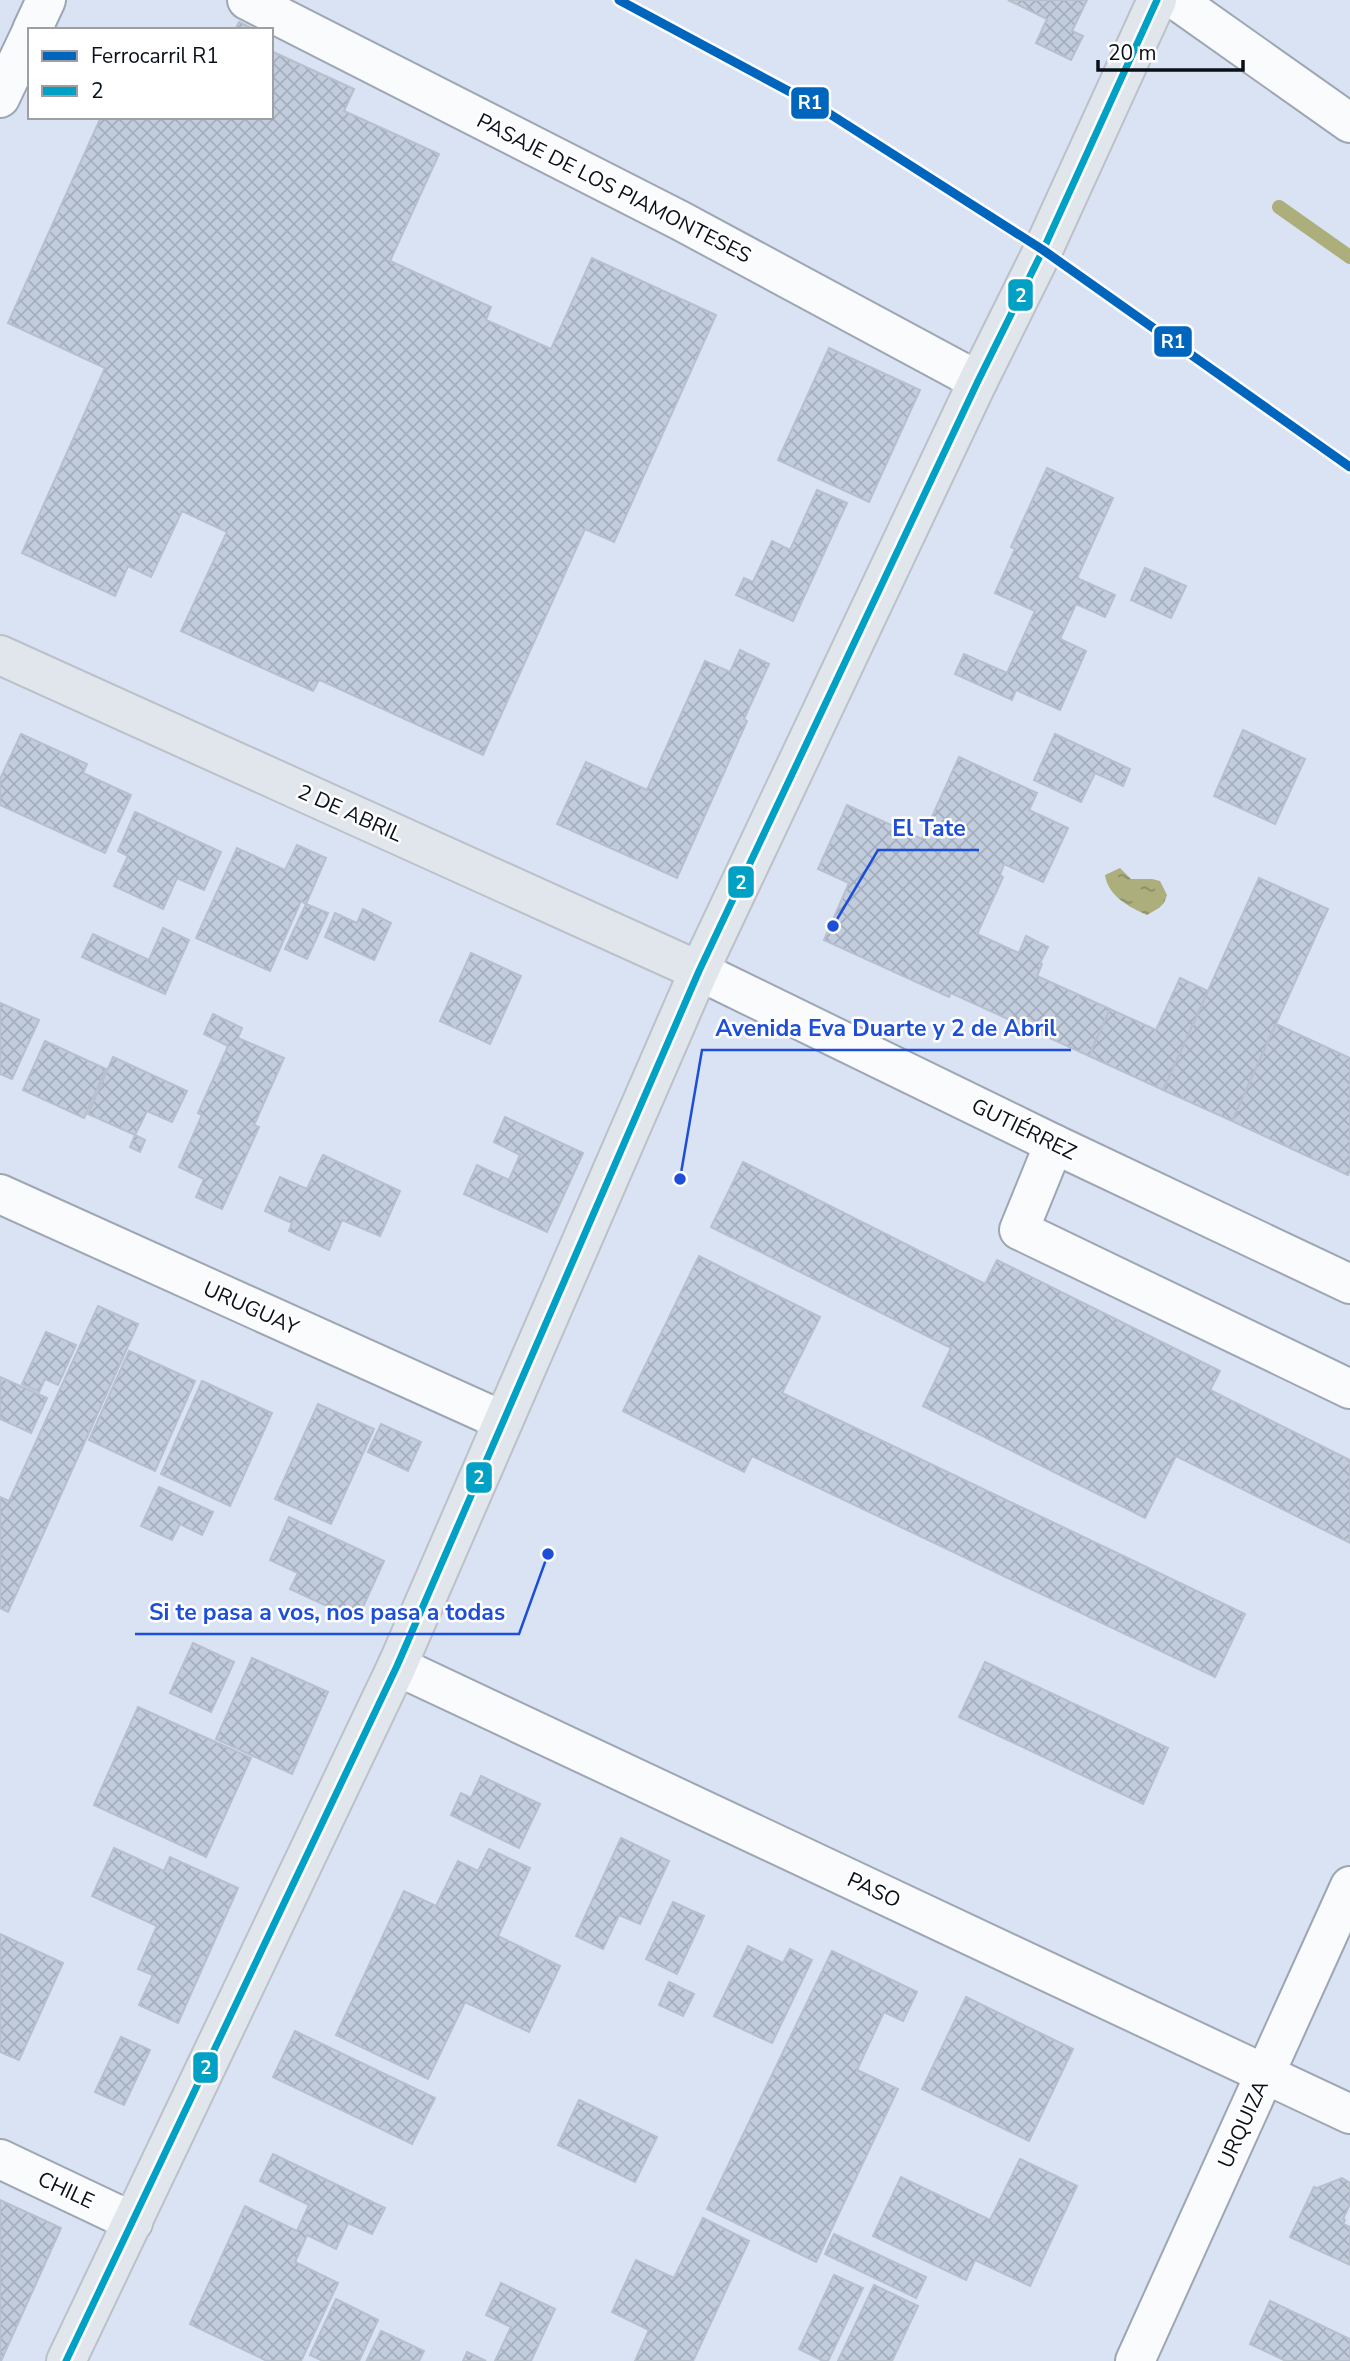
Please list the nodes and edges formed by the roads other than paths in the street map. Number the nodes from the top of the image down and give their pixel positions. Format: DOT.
graph roads {
  1 [pos="46,0"];
  2 [pos="247,0"];
  3 [pos="1157,0"];
  4 [pos="1176,0"];
  5 [pos="33,28"];
  6 [pos="28,39"];
  7 [pos="0,98"];
  8 [pos="1350,123"];
  9 [pos="978,381"];
  10 [pos="0,655"];
  11 [pos="699,971"];
  12 [pos="1054,1143"];
  13 [pos="0,1194"];
  14 [pos="1350,1284"];
  15 [pos="1350,1389"];
  16 [pos="503,1421"];
  17 [pos="397,1666"];
  18 [pos="1350,1886"];
  19 [pos="1266,2074"];
  20 [pos="1350,2114"];
  21 [pos="0,2159"];
  22 [pos="133,2222"];
  23 [pos="66,2361"];
  24 [pos="1135,2361"];
  1 -- 5 [label="street"];
  2 -- 9 [label="street, PASAJE DE LOS PIAMONTESES"];
  3 -- 9 [label="main road"];
  4 -- 8 [label="street"];
  6 -- 7 [label="street"];
  9 -- 11 [label="main road"];
  10 -- 11 [label="main road, 2 DE ABRIL"];
  11 -- 12 [label="street, GUTIÉRREZ"];
  11 -- 16 [label="main road"];
  12 -- 14 [label="street, GUTIÉRREZ"];
  12 -- 15 [label="street"];
  13 -- 16 [label="street, URUGUAY"];
  16 -- 17 [label="main road"];
  17 -- 19 [label="street, PASO"];
  17 -- 22 [label="main road"];
  18 -- 19 [label="street, URQUIZA"];
  19 -- 20 [label="street, PASO"];
  19 -- 24 [label="street, URQUIZA"];
  21 -- 22 [label="street, CHILE"];
  22 -- 23 [label="main road"];
}
